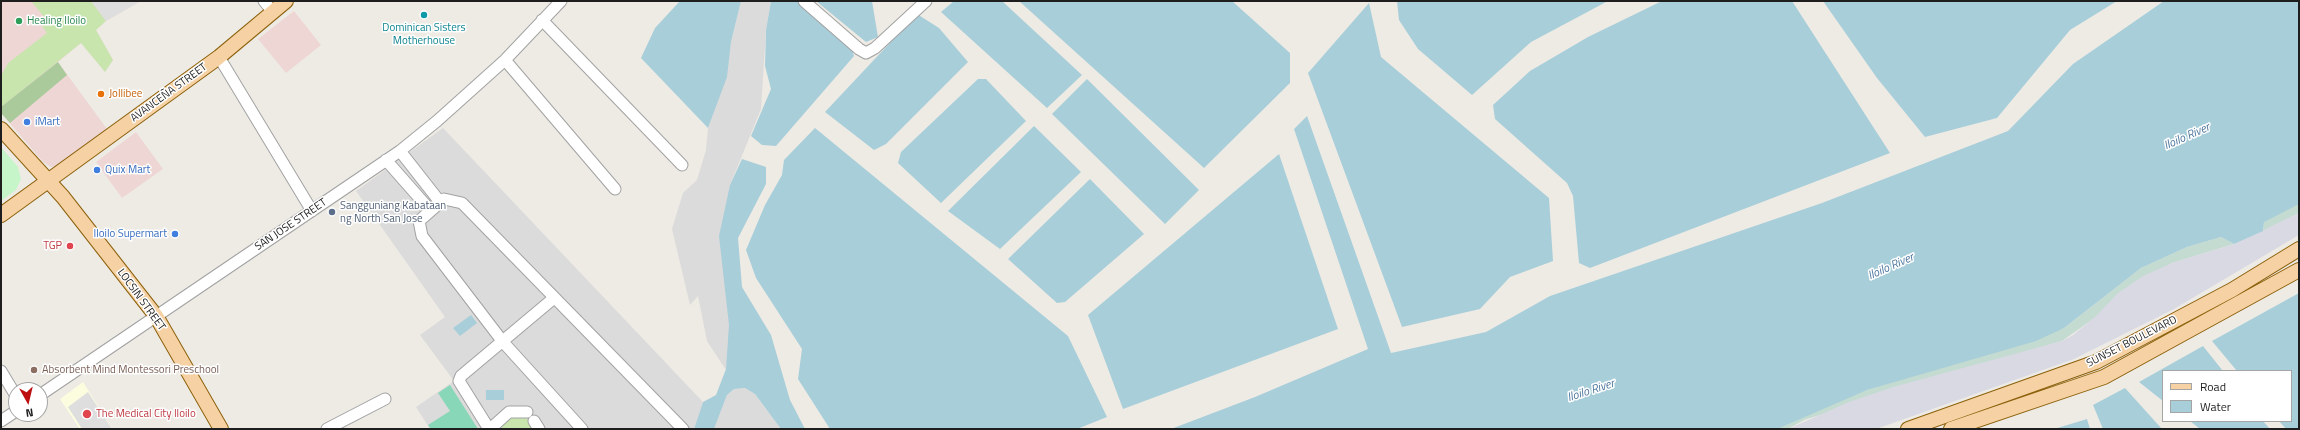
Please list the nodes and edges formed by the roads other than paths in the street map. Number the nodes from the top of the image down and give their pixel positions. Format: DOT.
graph roads {
  1 [pos="264,1"];
  2 [pos="286,1"];
  3 [pos="561,1"];
  4 [pos="804,1"];
  5 [pos="926,1"];
  6 [pos="273,12"];
  7 [pos="542,20"];
  8 [pos="219,57"];
  9 [pos="505,60"];
  10 [pos="1,129"];
  11 [pos="400,151"];
  12 [pos="386,160"];
  13 [pos="682,165"];
  14 [pos="48,180"];
  15 [pos="615,189"];
  16 [pos="440,202"];
  17 [pos="430,210"];
  18 [pos="312,211"];
  19 [pos="1,215"];
  20 [pos="2299,249"];
  21 [pos="2299,270"];
  22 [pos="554,298"];
  23 [pos="156,316"];
  24 [pos="502,342"];
  25 [pos="2096,362"];
  26 [pos="1,371"];
  27 [pos="2104,377"];
  28 [pos="8,383"];
  29 [pos="48,390"];
  30 [pos="385,399"];
  31 [pos="527,412"];
  32 [pos="221,429"];
  33 [pos="327,429"];
  34 [pos="489,429"];
  35 [pos="582,429"];
  36 [pos="683,429"];
  37 [pos="1908,429"];
  38 [pos="1951,429"];
  1 -- 6 [label="street"];
  2 -- 6 [label="main road, AVANCEÑA STREET"];
  3 -- 7 [label="street, SAN JOSE STREET"];
  4 -- 5 [label="street"];
  6 -- 8 [label="main road, AVANCEÑA STREET"];
  7 -- 9 [label="street, SAN JOSE STREET"];
  7 -- 13 [label="street"];
  8 -- 14 [label="main road, AVANCEÑA STREET"];
  8 -- 18 [label="street"];
  9 -- 11 [label="street, SAN JOSE STREET"];
  9 -- 15 [label="street"];
  10 -- 14 [label="main road, LOCSIN STREET"];
  11 -- 12 [label="street, SAN JOSE STREET"];
  11 -- 16 [label="street"];
  12 -- 17 [label="street"];
  12 -- 18 [label="street, SAN JOSE STREET"];
  14 -- 19 [label="main road, AVANCEÑA STREET"];
  14 -- 23 [label="main road, LOCSIN STREET"];
  16 -- 17 [label="street"];
  16 -- 22 [label="street"];
  17 -- 24 [label="street"];
  18 -- 23 [label="street, SAN JOSE STREET"];
  20 -- 25 [label="main road, SUNSET BOULEVARD"];
  21 -- 27 [label="main road, SUNSET BOULEVARD"];
  22 -- 24 [label="street"];
  22 -- 36 [label="street"];
  23 -- 29 [label="street, SAN JOSE STREET"];
  23 -- 32 [label="main road, LOCSIN STREET"];
  24 -- 34 [label="street"];
  24 -- 35 [label="street"];
  25 -- 27 [label="main road"];
  25 -- 37 [label="main road, SUNSET BOULEVARD"];
  26 -- 28 [label="street"];
  27 -- 38 [label="main road, SUNSET BOULEVARD"];
  30 -- 33 [label="street"];
  31 -- 34 [label="street"];
}
